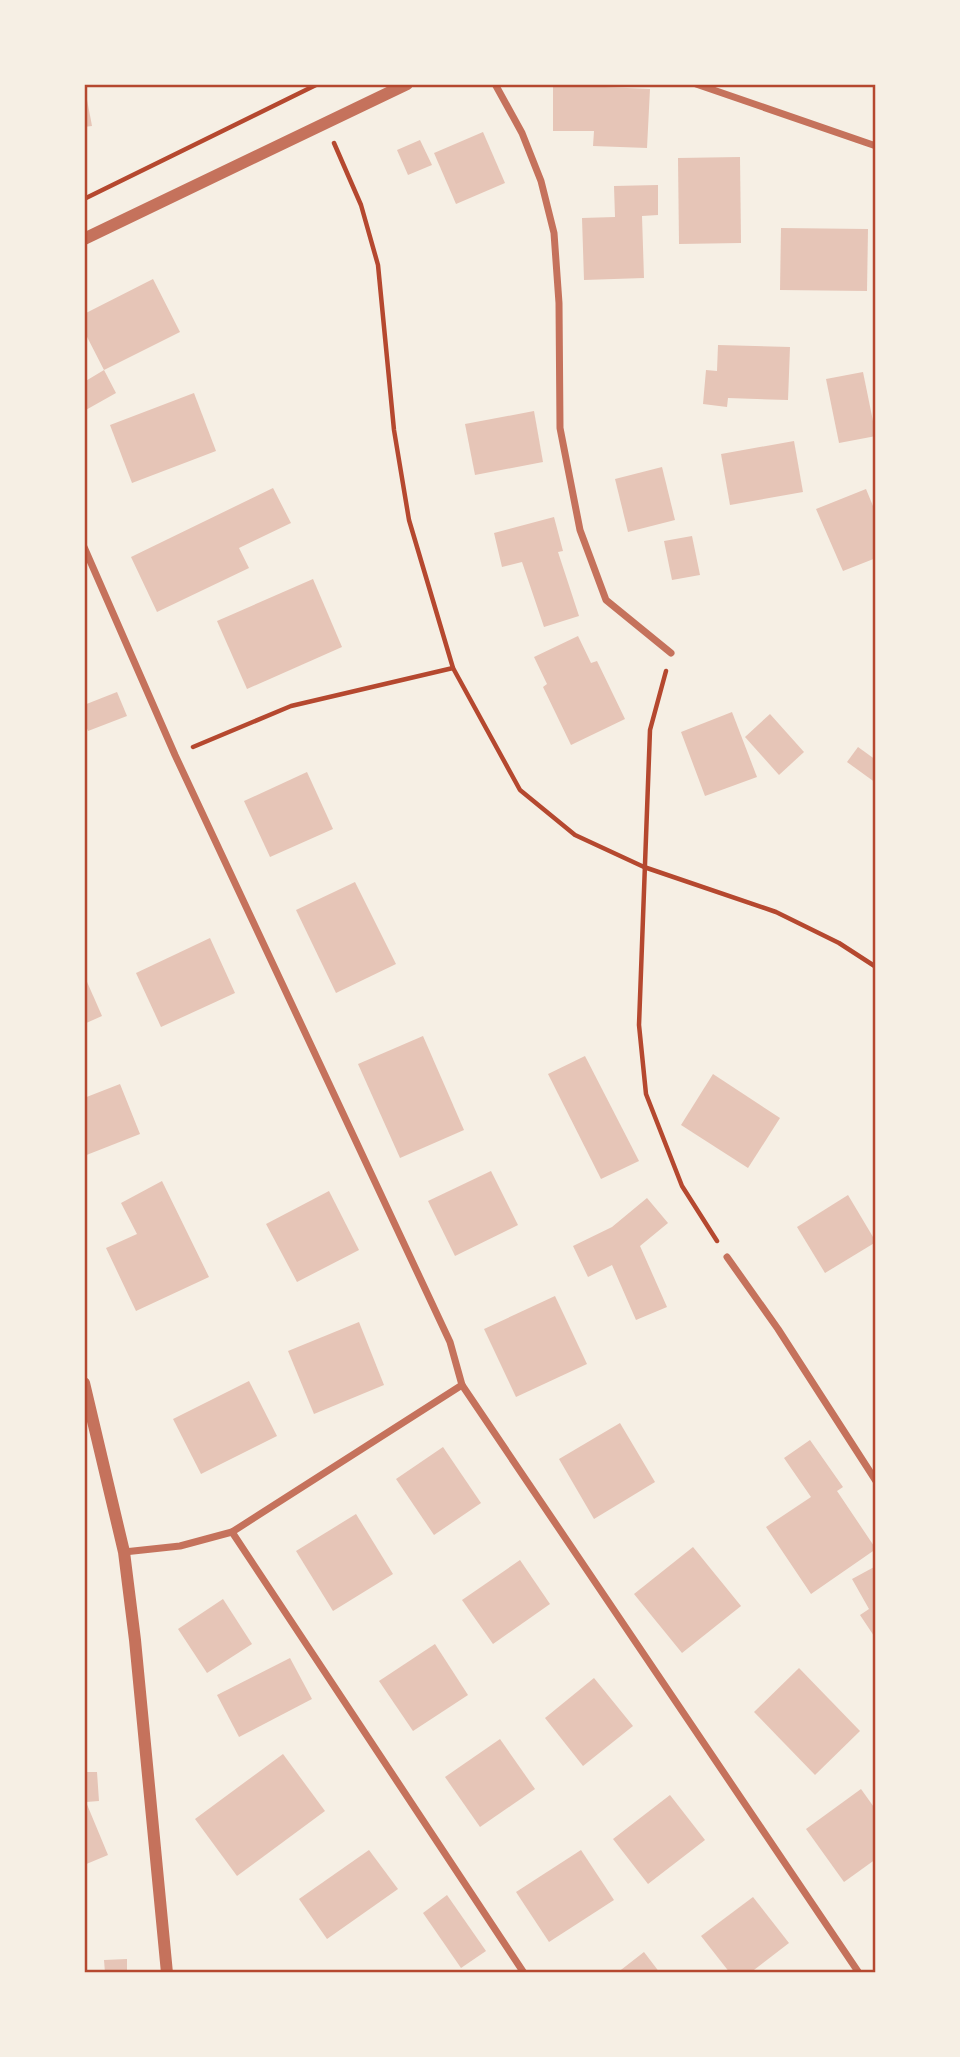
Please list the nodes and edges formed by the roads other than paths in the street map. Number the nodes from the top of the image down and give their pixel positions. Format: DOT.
graph roads {
  1 [pos="407,84"];
  2 [pos="495,84"];
  3 [pos="696,84"];
  4 [pos="876,146"];
  5 [pos="84,239"];
  6 [pos="84,547"];
  7 [pos="671,653"];
  8 [pos="727,1257"];
  9 [pos="84,1382"];
  10 [pos="463,1385"];
  11 [pos="876,1481"];
  12 [pos="232,1532"];
  13 [pos="124,1552"];
  14 [pos="167,1973"];
  15 [pos="524,1973"];
  16 [pos="859,1973"];
  1 -- 5 [label="street"];
  2 -- 7 [label="street"];
  3 -- 4 [label="street"];
  6 -- 10 [label="street"];
  8 -- 11 [label="street"];
  9 -- 13 [label="street"];
  10 -- 12 [label="street"];
  10 -- 16 [label="street"];
  12 -- 13 [label="street"];
  12 -- 15 [label="street"];
  13 -- 14 [label="street"];
}
